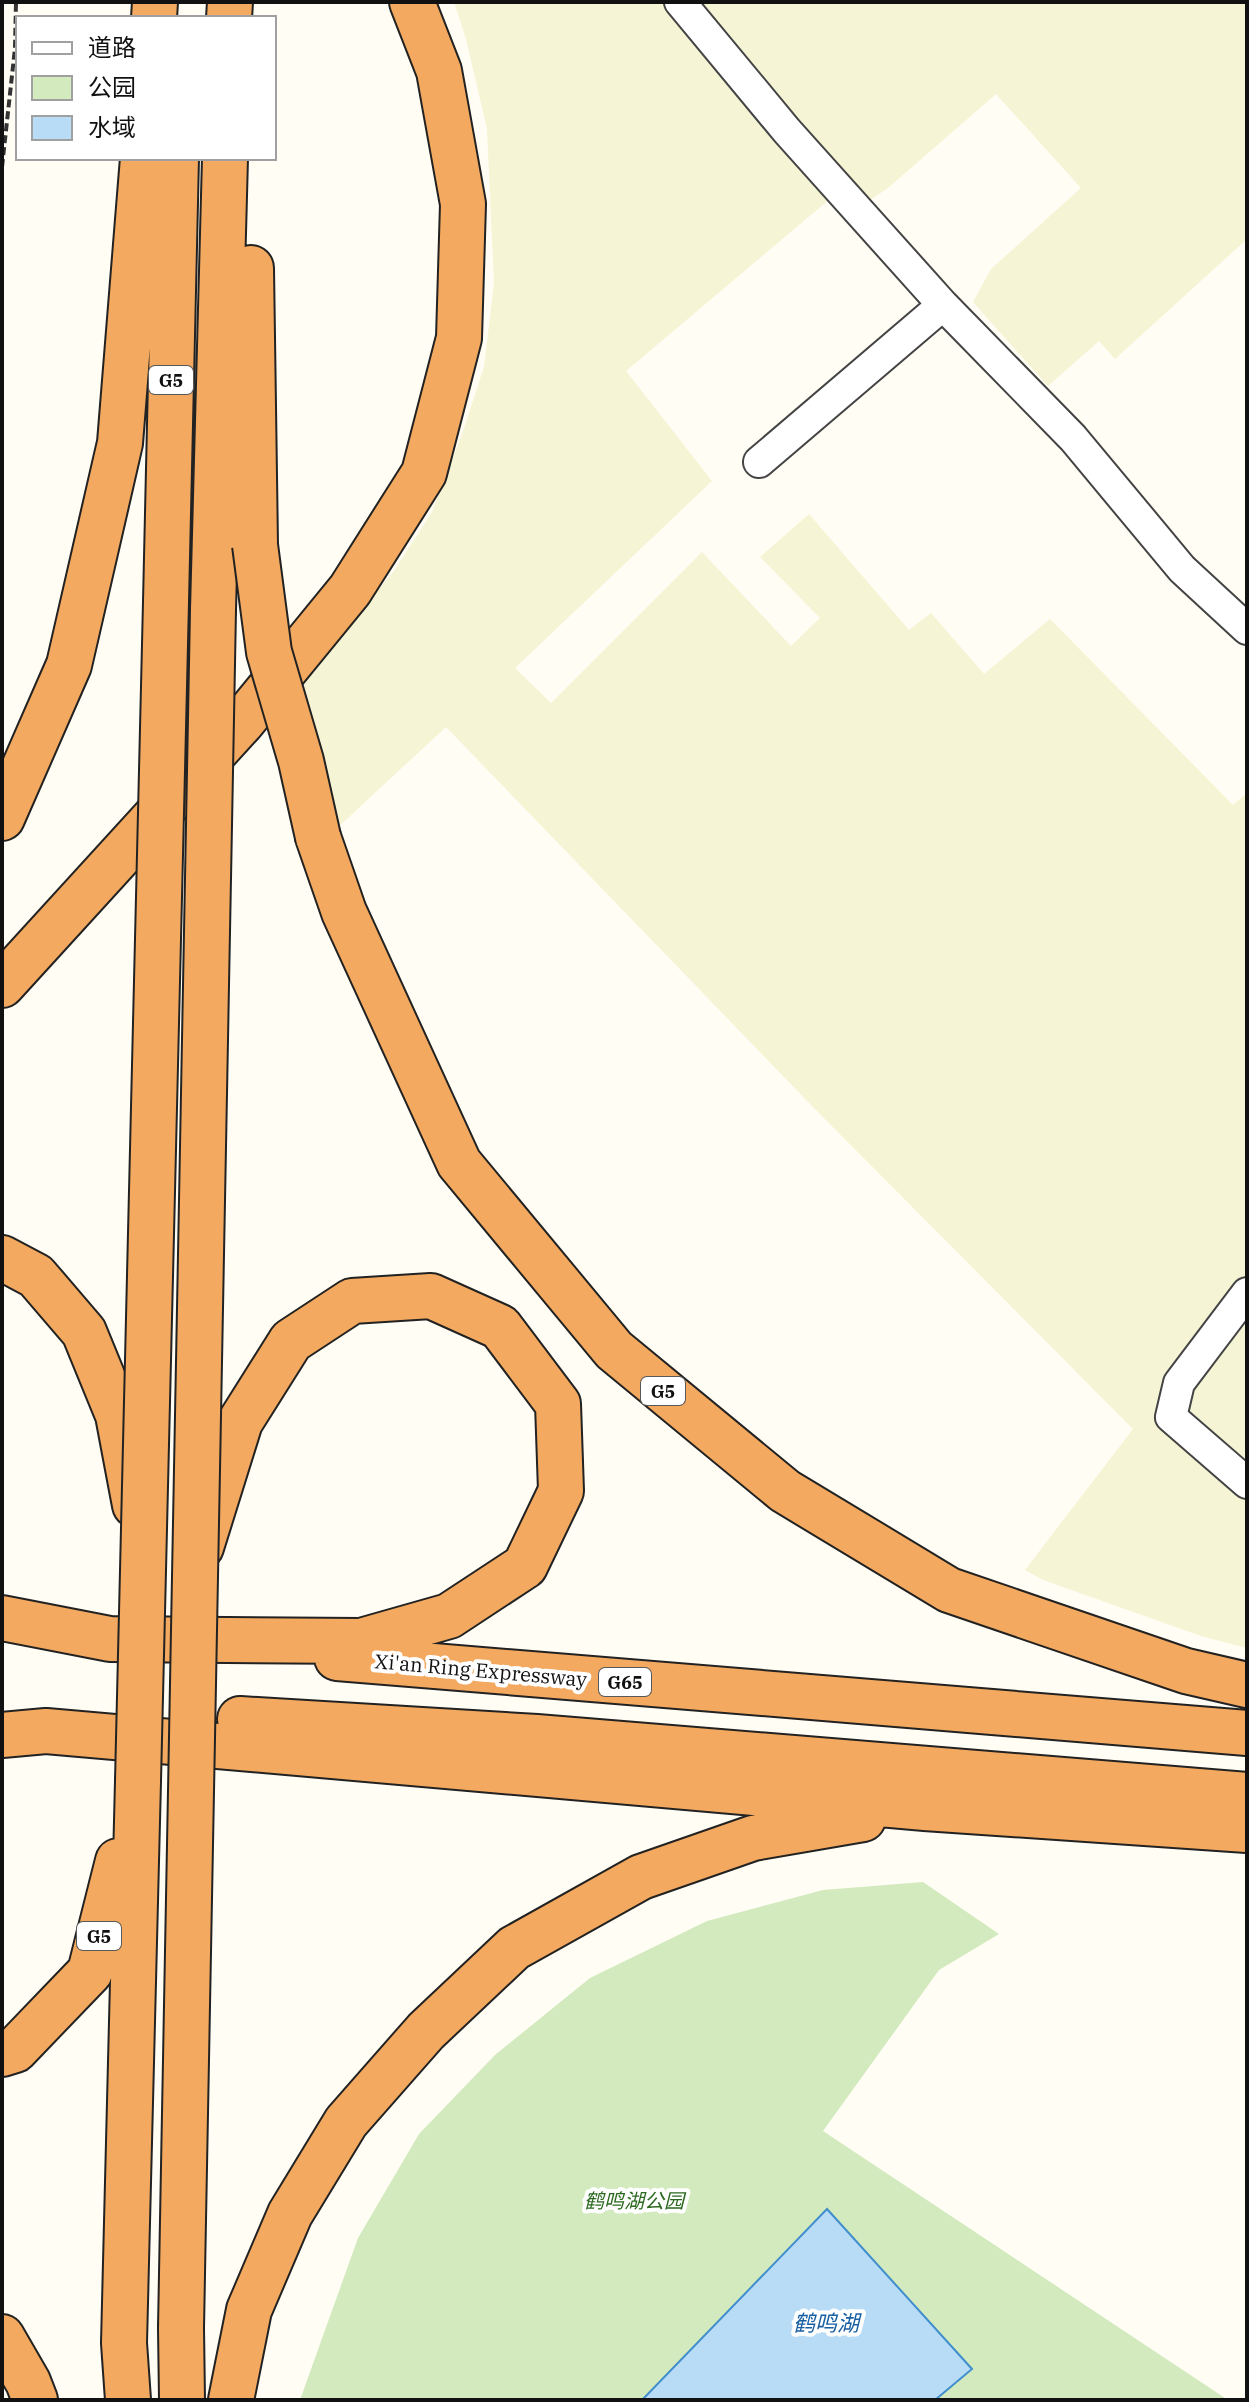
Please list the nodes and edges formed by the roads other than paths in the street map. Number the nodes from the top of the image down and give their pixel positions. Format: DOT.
graph roads {
  1 [pos="412,2"];
  2 [pos="680,2"];
  3 [pos="143,160"];
  4 [pos="176,160"];
  5 [pos="225,160"];
  6 [pos="249,160"];
  7 [pos="943,305"];
  8 [pos="759,462"];
  9 [pos="1247,629"];
  10 [pos="2,818"];
  11 [pos="2,985"];
  12 [pos="2,1258"];
  13 [pos="1247,1293"];
  14 [pos="1247,1483"];
  15 [pos="143,1548"];
  16 [pos="195,1564"];
  17 [pos="2,1618"];
  18 [pos="2,1632"];
  19 [pos="110,1639"];
  20 [pos="1247,1685"];
  21 [pos="2,1705"];
  22 [pos="1247,1733"];
  23 [pos="2,1735"];
  24 [pos="138,1781"];
  25 [pos="1247,1795"];
  26 [pos="925,1808"];
  27 [pos="1247,1830"];
  28 [pos="2,2054"];
  29 [pos="2,2337"];
  30 [pos="35,2400"];
  31 [pos="128,2400"];
  32 [pos="182,2400"];
  33 [pos="231,2400"];
  1 -- 11 [label="highway"];
  2 -- 7 [label="street"];
  3 -- 10 [label="highway"];
  4 -- 15 [label="highway, G5, bridge"];
  5 -- 16 [label="highway, bridge"];
  6 -- 20 [label="highway, G5, bridge"];
  7 -- 8 [label="street"];
  7 -- 9 [label="street"];
  12 -- 15 [label="highway, bridge"];
  13 -- 14 [label="street"];
  15 -- 24 [label="highway, G5, bridge"];
  16 -- 19 [label="highway, bridge"];
  16 -- 32 [label="highway, bridge"];
  17 -- 19 [label="highway"];
  18 -- 19 [label="highway, Xi'an Ring Expressway / G65"];
  19 -- 22 [label="highway, Xi'an Ring Expressway / G65"];
  21 -- 25 [label="highway"];
  23 -- 26 [label="highway"];
  24 -- 28 [label="highway, G5"];
  24 -- 31 [label="highway"];
  26 -- 27 [label="highway"];
  26 -- 33 [label="highway"];
  29 -- 30 [label="highway"];
}
